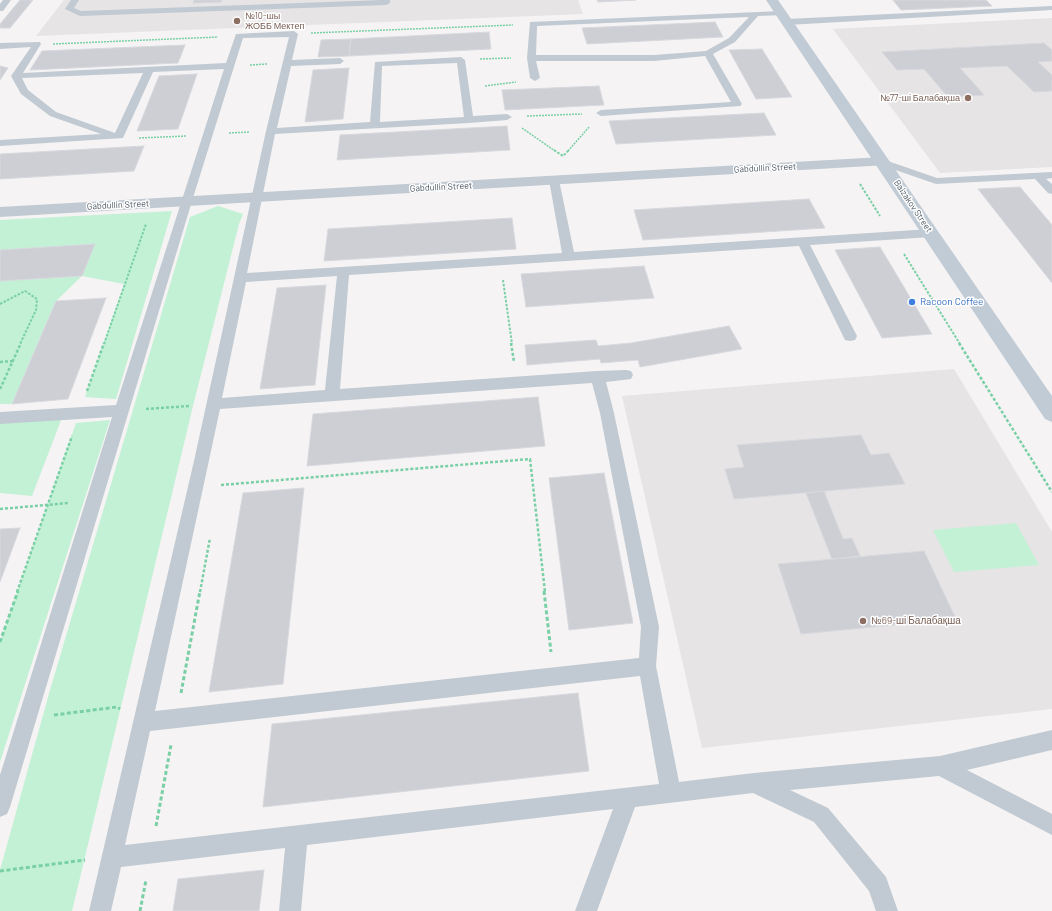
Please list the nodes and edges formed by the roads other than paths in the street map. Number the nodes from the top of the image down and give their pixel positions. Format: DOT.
graph roads {
  1 [pos="7,0"];
  2 [pos="75,0"];
  3 [pos="386,0"];
  4 [pos="772,0"];
  5 [pos="1052,8"];
  6 [pos="0,9"];
  7 [pos="755,14"];
  8 [pos="784,18"];
  9 [pos="0,46"];
  10 [pos="708,53"];
  11 [pos="531,58"];
  12 [pos="340,61"];
  13 [pos="288,63"];
  14 [pos="229,66"];
  15 [pos="148,70"];
  16 [pos="16,76"];
  17 [pos="535,78"];
  18 [pos="601,113"];
  19 [pos="507,118"];
  20 [pos="469,120"];
  21 [pos="375,125"];
  22 [pos="271,131"];
  23 [pos="119,136"];
  24 [pos="0,143"];
  25 [pos="882,162"];
  26 [pos="1052,175"];
  27 [pos="1038,176"];
  28 [pos="554,180"];
  29 [pos="1052,191"];
  30 [pos="258,197"];
  31 [pos="186,201"];
  32 [pos="0,212"];
  33 [pos="931,233"];
  34 [pos="803,242"];
  35 [pos="569,257"];
  36 [pos="343,272"];
  37 [pos="242,278"];
  38 [pos="850,336"];
  39 [pos="626,375"];
  40 [pos="597,376"];
  41 [pos="332,396"];
  42 [pos="214,404"];
  43 [pos="122,411"];
  44 [pos="1052,412"];
  45 [pos="0,418"];
  46 [pos="647,666"];
  47 [pos="143,722"];
  48 [pos="1052,740"];
  49 [pos="940,766"];
  50 [pos="754,783"];
  51 [pos="671,792"];
  52 [pos="628,797"];
  53 [pos="0,807"];
  54 [pos="1052,825"];
  55 [pos="297,835"];
  56 [pos="113,857"];
  57 [pos="100,911"];
  58 [pos="290,911"];
  59 [pos="586,911"];
  60 [pos="887,911"];
  1 -- 6 [label="lane"];
  2 -- 3 [label="lane"];
  4 -- 8 [label="street, Baizakov Street"];
  5 -- 8 [label="lane"];
  7 -- 8 [label="lane"];
  7 -- 10 [label="lane"];
  7 -- 11 [label="lane"];
  8 -- 25 [label="street, Baizakov Street"];
  9 -- 16 [label="lane"];
  10 -- 11 [label="lane"];
  10 -- 18 [label="lane"];
  11 -- 17 [label="lane"];
  12 -- 13 [label="lane"];
  13 -- 14 [label="lane"];
  13 -- 22 [label="lane"];
  14 -- 15 [label="lane"];
  14 -- 31 [label="lane"];
  15 -- 16 [label="lane"];
  15 -- 23 [label="lane"];
  16 -- 23 [label="lane"];
  19 -- 20 [label="lane"];
  20 -- 21 [label="lane"];
  20 -- 21 [label="lane"];
  21 -- 22 [label="lane"];
  22 -- 30 [label="lane"];
  23 -- 24 [label="lane"];
  25 -- 27 [label="lane"];
  25 -- 28 [label="street, Gabdullin Street"];
  25 -- 33 [label="street, Baizakov Street"];
  26 -- 27 [label="lane"];
  27 -- 29 [label="lane"];
  28 -- 30 [label="street, Gabdullin Street"];
  28 -- 35 [label="lane"];
  30 -- 31 [label="street, Gabdullin Street"];
  30 -- 37 [label="lane"];
  31 -- 32 [label="street, Gabdullin Street"];
  31 -- 43 [label="lane"];
  33 -- 34 [label="lane"];
  33 -- 44 [label="street, Baizakov Street"];
  34 -- 35 [label="lane"];
  34 -- 38 [label="lane"];
  35 -- 36 [label="lane"];
  36 -- 37 [label="lane"];
  36 -- 41 [label="lane"];
  37 -- 42 [label="lane"];
  39 -- 40 [label="lane"];
  40 -- 41 [label="lane"];
  40 -- 46 [label="lane"];
  41 -- 42 [label="lane"];
  42 -- 47 [label="lane"];
  43 -- 45 [label="lane"];
  43 -- 53 [label="lane"];
  46 -- 47 [label="lane"];
  46 -- 51 [label="lane"];
  47 -- 56 [label="lane"];
  48 -- 49 [label="lane"];
  49 -- 50 [label="lane"];
  49 -- 54 [label="lane"];
  50 -- 51 [label="lane"];
  50 -- 60 [label="lane"];
  51 -- 52 [label="lane"];
  52 -- 55 [label="lane"];
  52 -- 59 [label="lane"];
  55 -- 56 [label="lane"];
  55 -- 58 [label="lane"];
  56 -- 57 [label="lane"];
}
